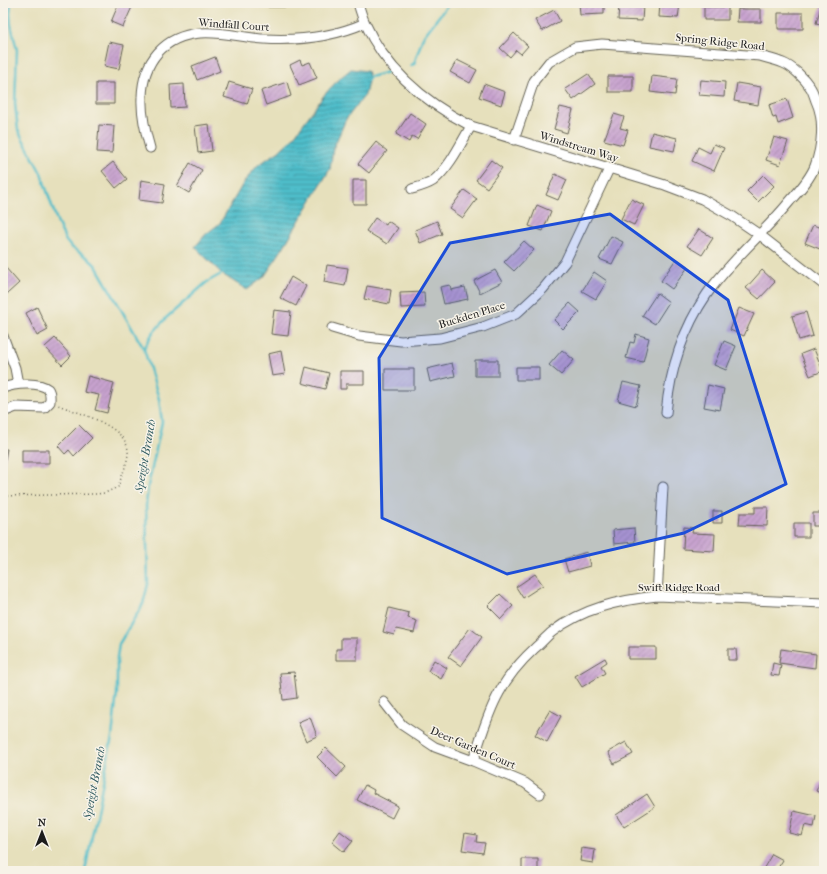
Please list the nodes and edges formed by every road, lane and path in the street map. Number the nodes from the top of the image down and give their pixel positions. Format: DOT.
graph roads {
  1 [pos="358,3"];
  2 [pos="365,23"];
  3 [pos="471,126"];
  4 [pos="514,140"];
  5 [pos="150,148"];
  6 [pos="609,169"];
  7 [pos="412,189"];
  8 [pos="760,235"];
  9 [pos="824,285"];
  10 [pos="332,328"];
  11 [pos="3,336"];
  12 [pos="18,384"];
  13 [pos="3,388"];
  14 [pos="50,402"];
  15 [pos="3,412"];
  16 [pos="666,413"];
  17 [pos="663,487"];
  18 [pos="3,496"];
  19 [pos="657,596"];
  20 [pos="824,603"];
  21 [pos="384,702"];
  22 [pos="473,761"];
  23 [pos="540,794"];
  1 -- 2 [label="street, Windstream Way"];
  2 -- 3 [label="street, Windstream Way"];
  2 -- 5 [label="street, Windfall Court"];
  3 -- 4 [label="street, Windstream Way"];
  3 -- 7 [label="street"];
  4 -- 6 [label="street, Windstream Way"];
  4 -- 8 [label="street, Spring Ridge Road"];
  6 -- 8 [label="street, Windstream Way"];
  6 -- 10 [label="street, Buckden Place"];
  8 -- 9 [label="street, Windstream Way"];
  8 -- 16 [label="street, Spring Ridge Road"];
  11 -- 12 [label="street"];
  12 -- 13 [label="street"];
  12 -- 14 [label="street"];
  14 -- 15 [label="street"];
  14 -- 18 [label="path"];
  17 -- 19 [label="street"];
  19 -- 20 [label="street, Swift Ridge Road"];
  19 -- 22 [label="street, Swift Ridge Road"];
  21 -- 22 [label="street, Deer Garden Court"];
  22 -- 23 [label="street, Deer Garden Court"];
}
